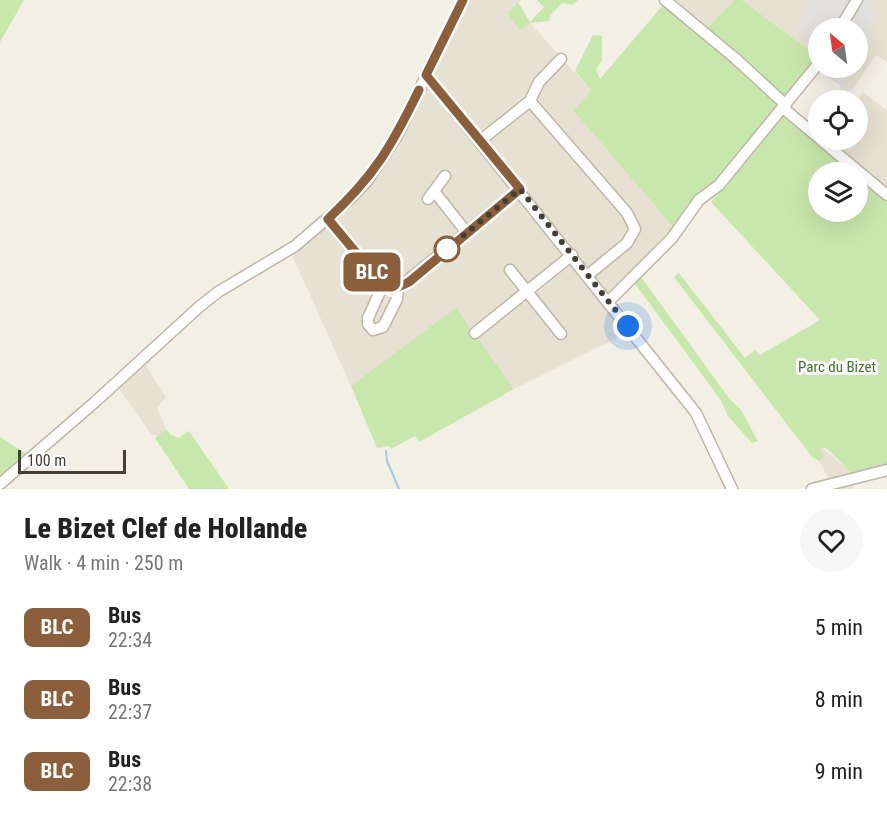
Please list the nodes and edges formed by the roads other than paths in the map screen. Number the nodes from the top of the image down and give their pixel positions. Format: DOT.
graph roads {
  1 [pos="463,0"];
  2 [pos="665,0"];
  3 [pos="857,0"];
  4 [pos="846,18"];
  5 [pos="561,59"];
  6 [pos="426,75"];
  7 [pos="808,77"];
  8 [pos="530,101"];
  9 [pos="784,106"];
  10 [pos="808,128"];
  11 [pos="481,140"];
  12 [pos="833,150"];
  13 [pos="445,176"];
  14 [pos="520,189"];
  15 [pos="887,195"];
  16 [pos="328,219"];
  17 [pos="467,233"];
  18 [pos="572,255"];
  19 [pos="510,270"];
  20 [pos="588,275"];
  21 [pos="383,285"];
  22 [pos="398,288"];
  23 [pos="527,291"];
  24 [pos="609,301"];
  25 [pos="475,333"];
  26 [pos="561,334"];
  27 [pos="887,470"];
  28 [pos="0,484"];
  29 [pos="732,489"];
  30 [pos="812,489"];
  1 -- 6 [label="street"];
  2 -- 9 [label="street"];
  3 -- 4 [label="street"];
  5 -- 8 [label="street"];
  6 -- 11 [label="street"];
  6 -- 16 [label="street"];
  7 -- 9 [label="street"];
  8 -- 11 [label="street"];
  8 -- 20 [label="street"];
  9 -- 10 [label="street"];
  9 -- 24 [label="street"];
  11 -- 14 [label="street"];
  12 -- 15 [label="street"];
  13 -- 17 [label="street"];
  14 -- 17 [label="street"];
  14 -- 18 [label="street"];
  16 -- 21 [label="street"];
  16 -- 28 [label="street"];
  17 -- 22 [label="street"];
  18 -- 20 [label="street"];
  18 -- 23 [label="street"];
  19 -- 23 [label="street"];
  20 -- 24 [label="street"];
  21 -- 22 [label="street"];
  21 -- 22 [label="street"];
  23 -- 25 [label="street"];
  23 -- 26 [label="street"];
  24 -- 29 [label="street"];
  27 -- 30 [label="street"];
}
